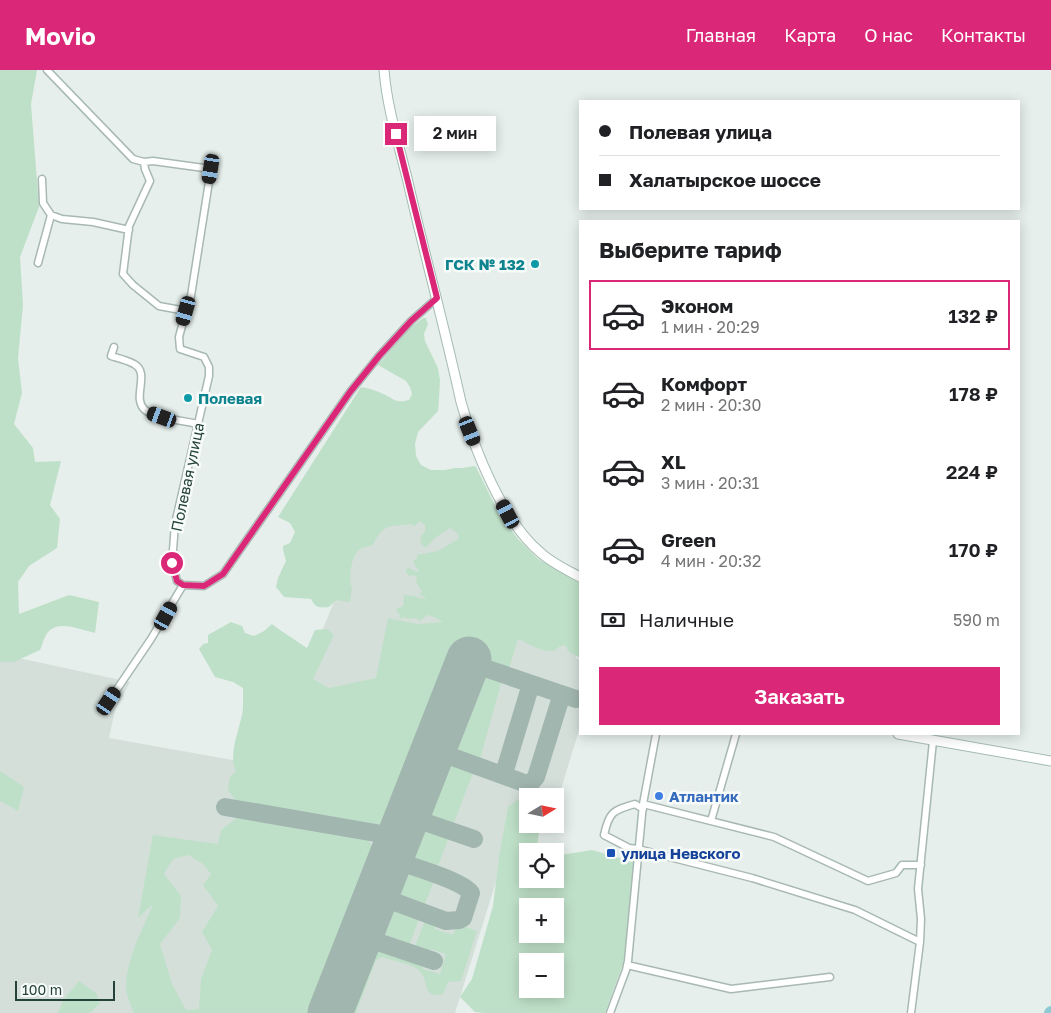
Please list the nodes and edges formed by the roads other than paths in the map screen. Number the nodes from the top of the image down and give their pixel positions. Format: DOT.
graph roads {
  1 [pos="47,70"];
  2 [pos="384,70"];
  3 [pos="144,162"];
  4 [pos="42,179"];
  5 [pos="51,216"];
  6 [pos="129,230"];
  7 [pos="38,263"];
  8 [pos="437,298"];
  9 [pos="186,311"];
  10 [pos="114,347"];
  11 [pos="198,424"];
  12 [pos="579,576"];
  13 [pos="183,585"];
  14 [pos="109,701"];
  15 [pos="656,735"];
  16 [pos="736,735"];
  17 [pos="903,735"];
  18 [pos="934,741"];
  19 [pos="1051,761"];
  20 [pos="643,806"];
  21 [pos="711,821"];
  22 [pos="638,849"];
  23 [pos="921,865"];
  24 [pos="920,942"];
  25 [pos="628,965"];
  26 [pos="830,977"];
  27 [pos="610,1013"];
  28 [pos="911,1013"];
  1 -- 3 [label="street"];
  2 -- 8 [label="street"];
  3 -- 6 [label="street"];
  3 -- 9 [label="street"];
  4 -- 5 [label="street"];
  5 -- 6 [label="street"];
  5 -- 7 [label="street"];
  6 -- 9 [label="street"];
  8 -- 12 [label="street"];
  8 -- 13 [label="street"];
  9 -- 11 [label="street, Полевая улица"];
  10 -- 11 [label="street"];
  11 -- 13 [label="street, Полевая улица"];
  13 -- 14 [label="street"];
  15 -- 20 [label="street"];
  16 -- 21 [label="street"];
  17 -- 18 [label="street"];
  18 -- 19 [label="street"];
  18 -- 23 [label="street"];
  20 -- 21 [label="street"];
  20 -- 22 [label="street"];
  20 -- 22 [label="street"];
  21 -- 23 [label="street"];
  22 -- 24 [label="street"];
  22 -- 25 [label="street"];
  23 -- 24 [label="street"];
  24 -- 28 [label="street"];
  25 -- 26 [label="street"];
  25 -- 27 [label="street"];
}
